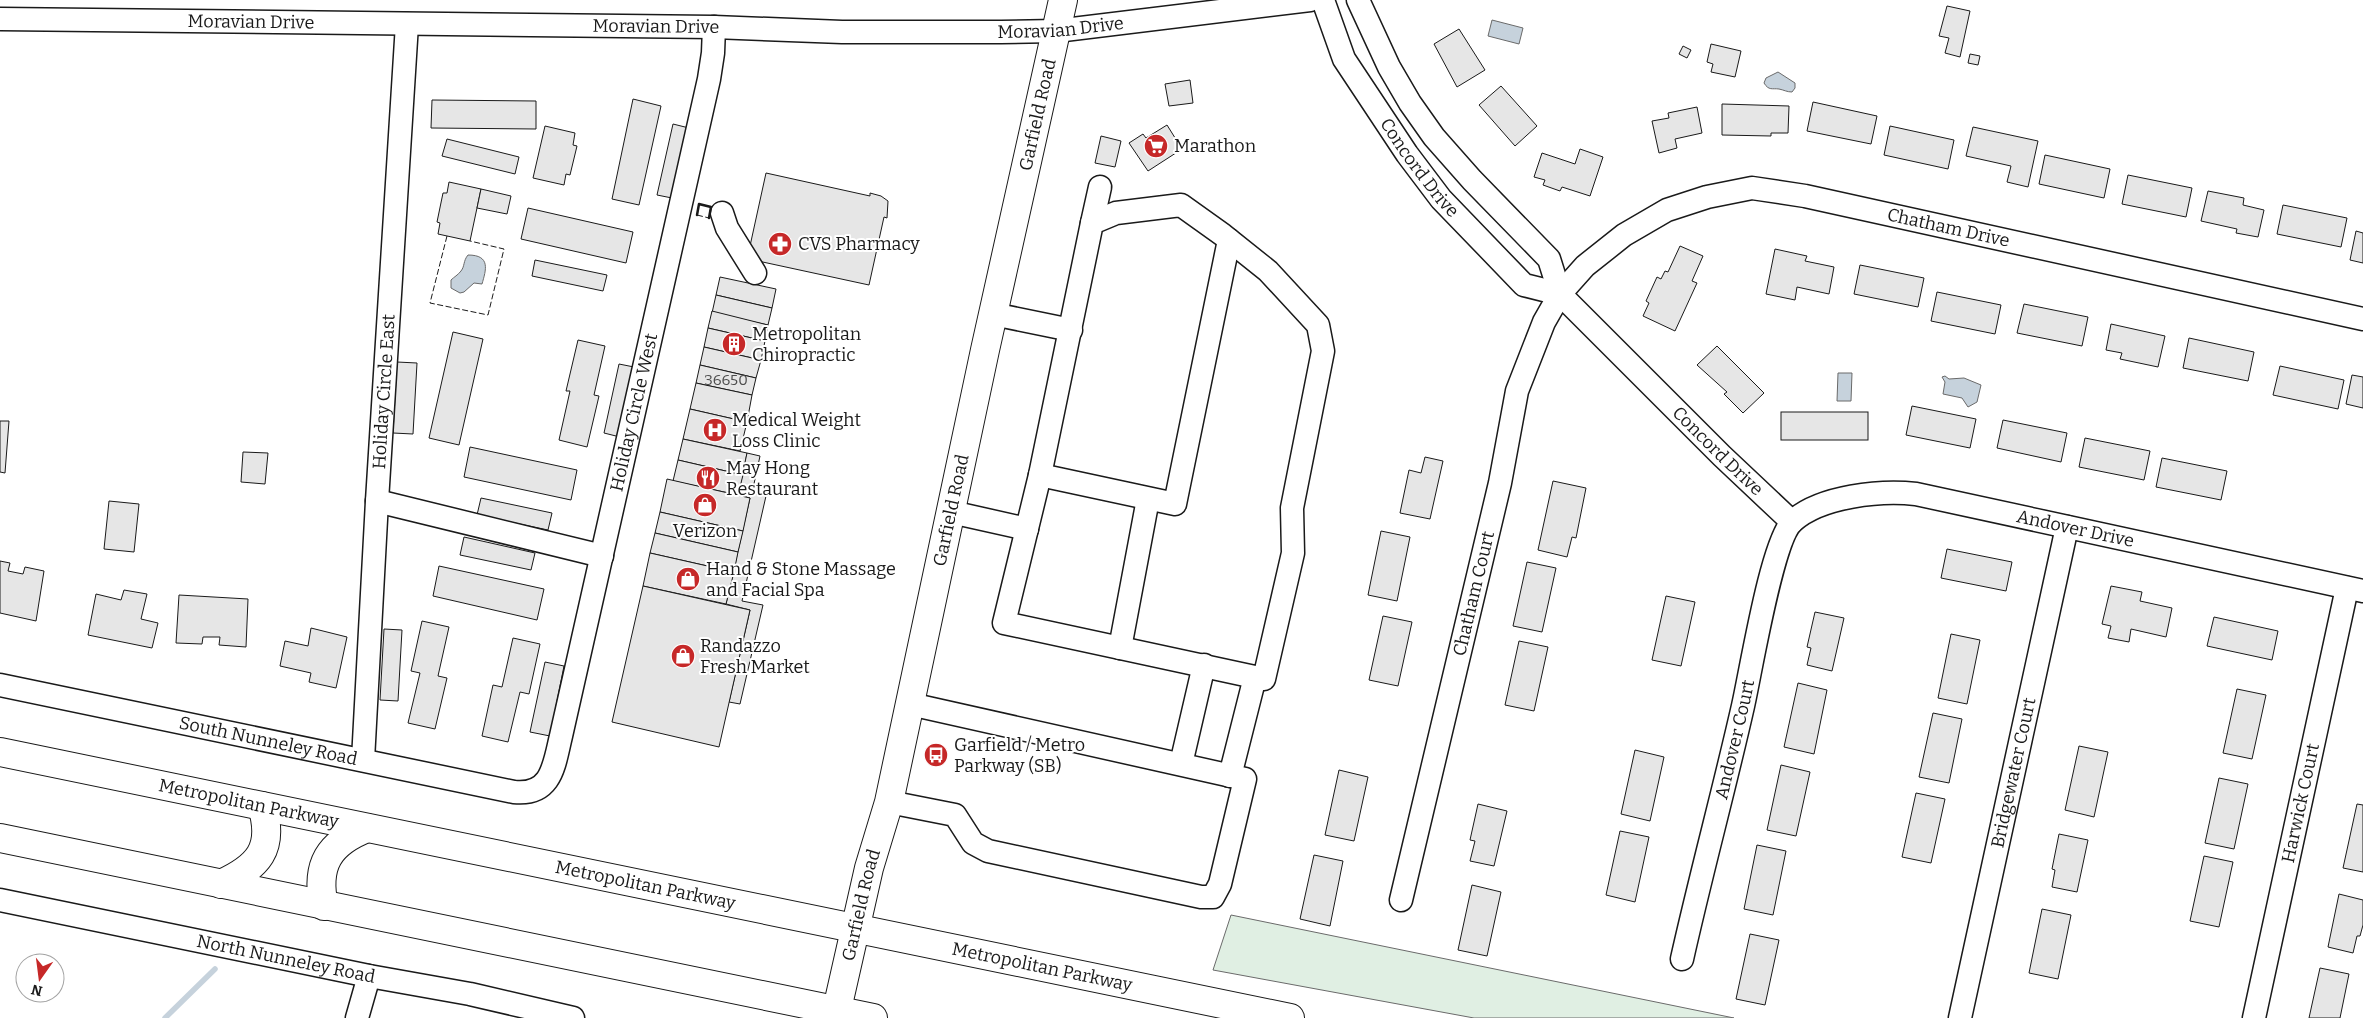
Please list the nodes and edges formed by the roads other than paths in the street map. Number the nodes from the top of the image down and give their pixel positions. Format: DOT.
graph roads {
  1 [pos="1063,0"];
  2 [pos="1310,0"];
  3 [pos="1323,0"];
  4 [pos="1358,0"];
  5 [pos="0,19"];
  6 [pos="408,24"];
  7 [pos="714,27"];
  8 [pos="1056,31"];
  9 [pos="1100,187"];
  10 [pos="722,213"];
  11 [pos="1092,223"];
  12 [pos="1229,240"];
  13 [pos="755,273"];
  14 [pos="1560,294"];
  15 [pos="993,314"];
  16 [pos="2363,318"];
  17 [pos="1071,330"];
  18 [pos="1040,476"];
  19 [pos="1148,499"];
  20 [pos="377,501"];
  21 [pos="951,512"];
  22 [pos="1792,522"];
  23 [pos="2067,527"];
  24 [pos="1027,529"];
  25 [pos="602,556"];
  26 [pos="2355,590"];
  27 [pos="1120,648"];
  28 [pos="1204,665"];
  29 [pos="1255,677"];
  30 [pos="0,685"];
  31 [pos="910,704"];
  32 [pos="0,752"];
  33 [pos="363,760"];
  34 [pos="1181,764"];
  35 [pos="1230,776"];
  36 [pos="536,790"];
  37 [pos="889,802"];
  38 [pos="262,806"];
  39 [pos="367,828"];
  40 [pos="0,838"];
  41 [pos="221,884"];
  42 [pos="0,900"];
  43 [pos="1401,900"];
  44 [pos="324,906"];
  45 [pos="856,928"];
  46 [pos="1682,959"];
  47 [pos="369,976"];
  48 [pos="836,1014"];
  49 [pos="357,1018"];
  50 [pos="572,1018"];
  51 [pos="873,1018"];
  52 [pos="1290,1018"];
  53 [pos="1960,1018"];
  54 [pos="2254,1018"];
  1 -- 8 [label="main road, Garfield Road"];
  2 -- 8 [label="street, Moravian Drive"];
  3 -- 14 [label="street, Concord Drive"];
  4 -- 14 [label="street, Concord Drive"];
  5 -- 6 [label="street, Moravian Drive"];
  6 -- 7 [label="street, Moravian Drive"];
  6 -- 20 [label="street, Holiday Circle East"];
  7 -- 8 [label="street, Moravian Drive"];
  7 -- 25 [label="street, Holiday Circle West"];
  8 -- 15 [label="main road, Garfield Road"];
  9 -- 11 [label="street"];
  10 -- 13 [label="street"];
  11 -- 12 [label="street"];
  11 -- 17 [label="street"];
  12 -- 19 [label="street"];
  12 -- 29 [label="street"];
  14 -- 16 [label="street, Chatham Drive"];
  14 -- 22 [label="street, Concord Drive"];
  14 -- 43 [label="street, Chatham Court"];
  15 -- 17 [label="street"];
  15 -- 21 [label="main road, Garfield Road"];
  17 -- 18 [label="street"];
  18 -- 19 [label="street"];
  18 -- 24 [label="street"];
  19 -- 27 [label="street"];
  20 -- 25 [label="street"];
  20 -- 33 [label="street, Holiday Circle East"];
  21 -- 24 [label="street"];
  21 -- 31 [label="main road, Garfield Road"];
  22 -- 23 [label="street, Andover Drive"];
  22 -- 46 [label="street, Andover Court"];
  23 -- 26 [label="street, Andover Drive"];
  23 -- 53 [label="street, Bridgewater Court"];
  24 -- 27 [label="street"];
  25 -- 36 [label="street, Holiday Circle West"];
  26 -- 54 [label="street, Harwick Court"];
  27 -- 28 [label="street"];
  28 -- 29 [label="street"];
  28 -- 34 [label="street"];
  29 -- 35 [label="street"];
  30 -- 33 [label="street, South Nunneley Road"];
  31 -- 34 [label="street"];
  31 -- 37 [label="main road, Garfield Road"];
  32 -- 38 [label="main road, Metropolitan Parkway"];
  33 -- 36 [label="street, South Nunneley Road"];
  34 -- 35 [label="street"];
  35 -- 37 [label="street"];
  37 -- 45 [label="main road, Garfield Road"];
  38 -- 39 [label="main road, Metropolitan Parkway"];
  38 -- 41 [label="main road"];
  39 -- 44 [label="main road"];
  39 -- 45 [label="main road, Metropolitan Parkway"];
  40 -- 41 [label="main road"];
  41 -- 44 [label="main road"];
  42 -- 47 [label="street, North Nunneley Road"];
  44 -- 48 [label="main road"];
  45 -- 48 [label="main road, Garfield Road"];
  45 -- 52 [label="main road, Metropolitan Parkway"];
  47 -- 49 [label="street"];
  47 -- 50 [label="street, North Nunneley Road"];
  48 -- 51 [label="main road"];
}
